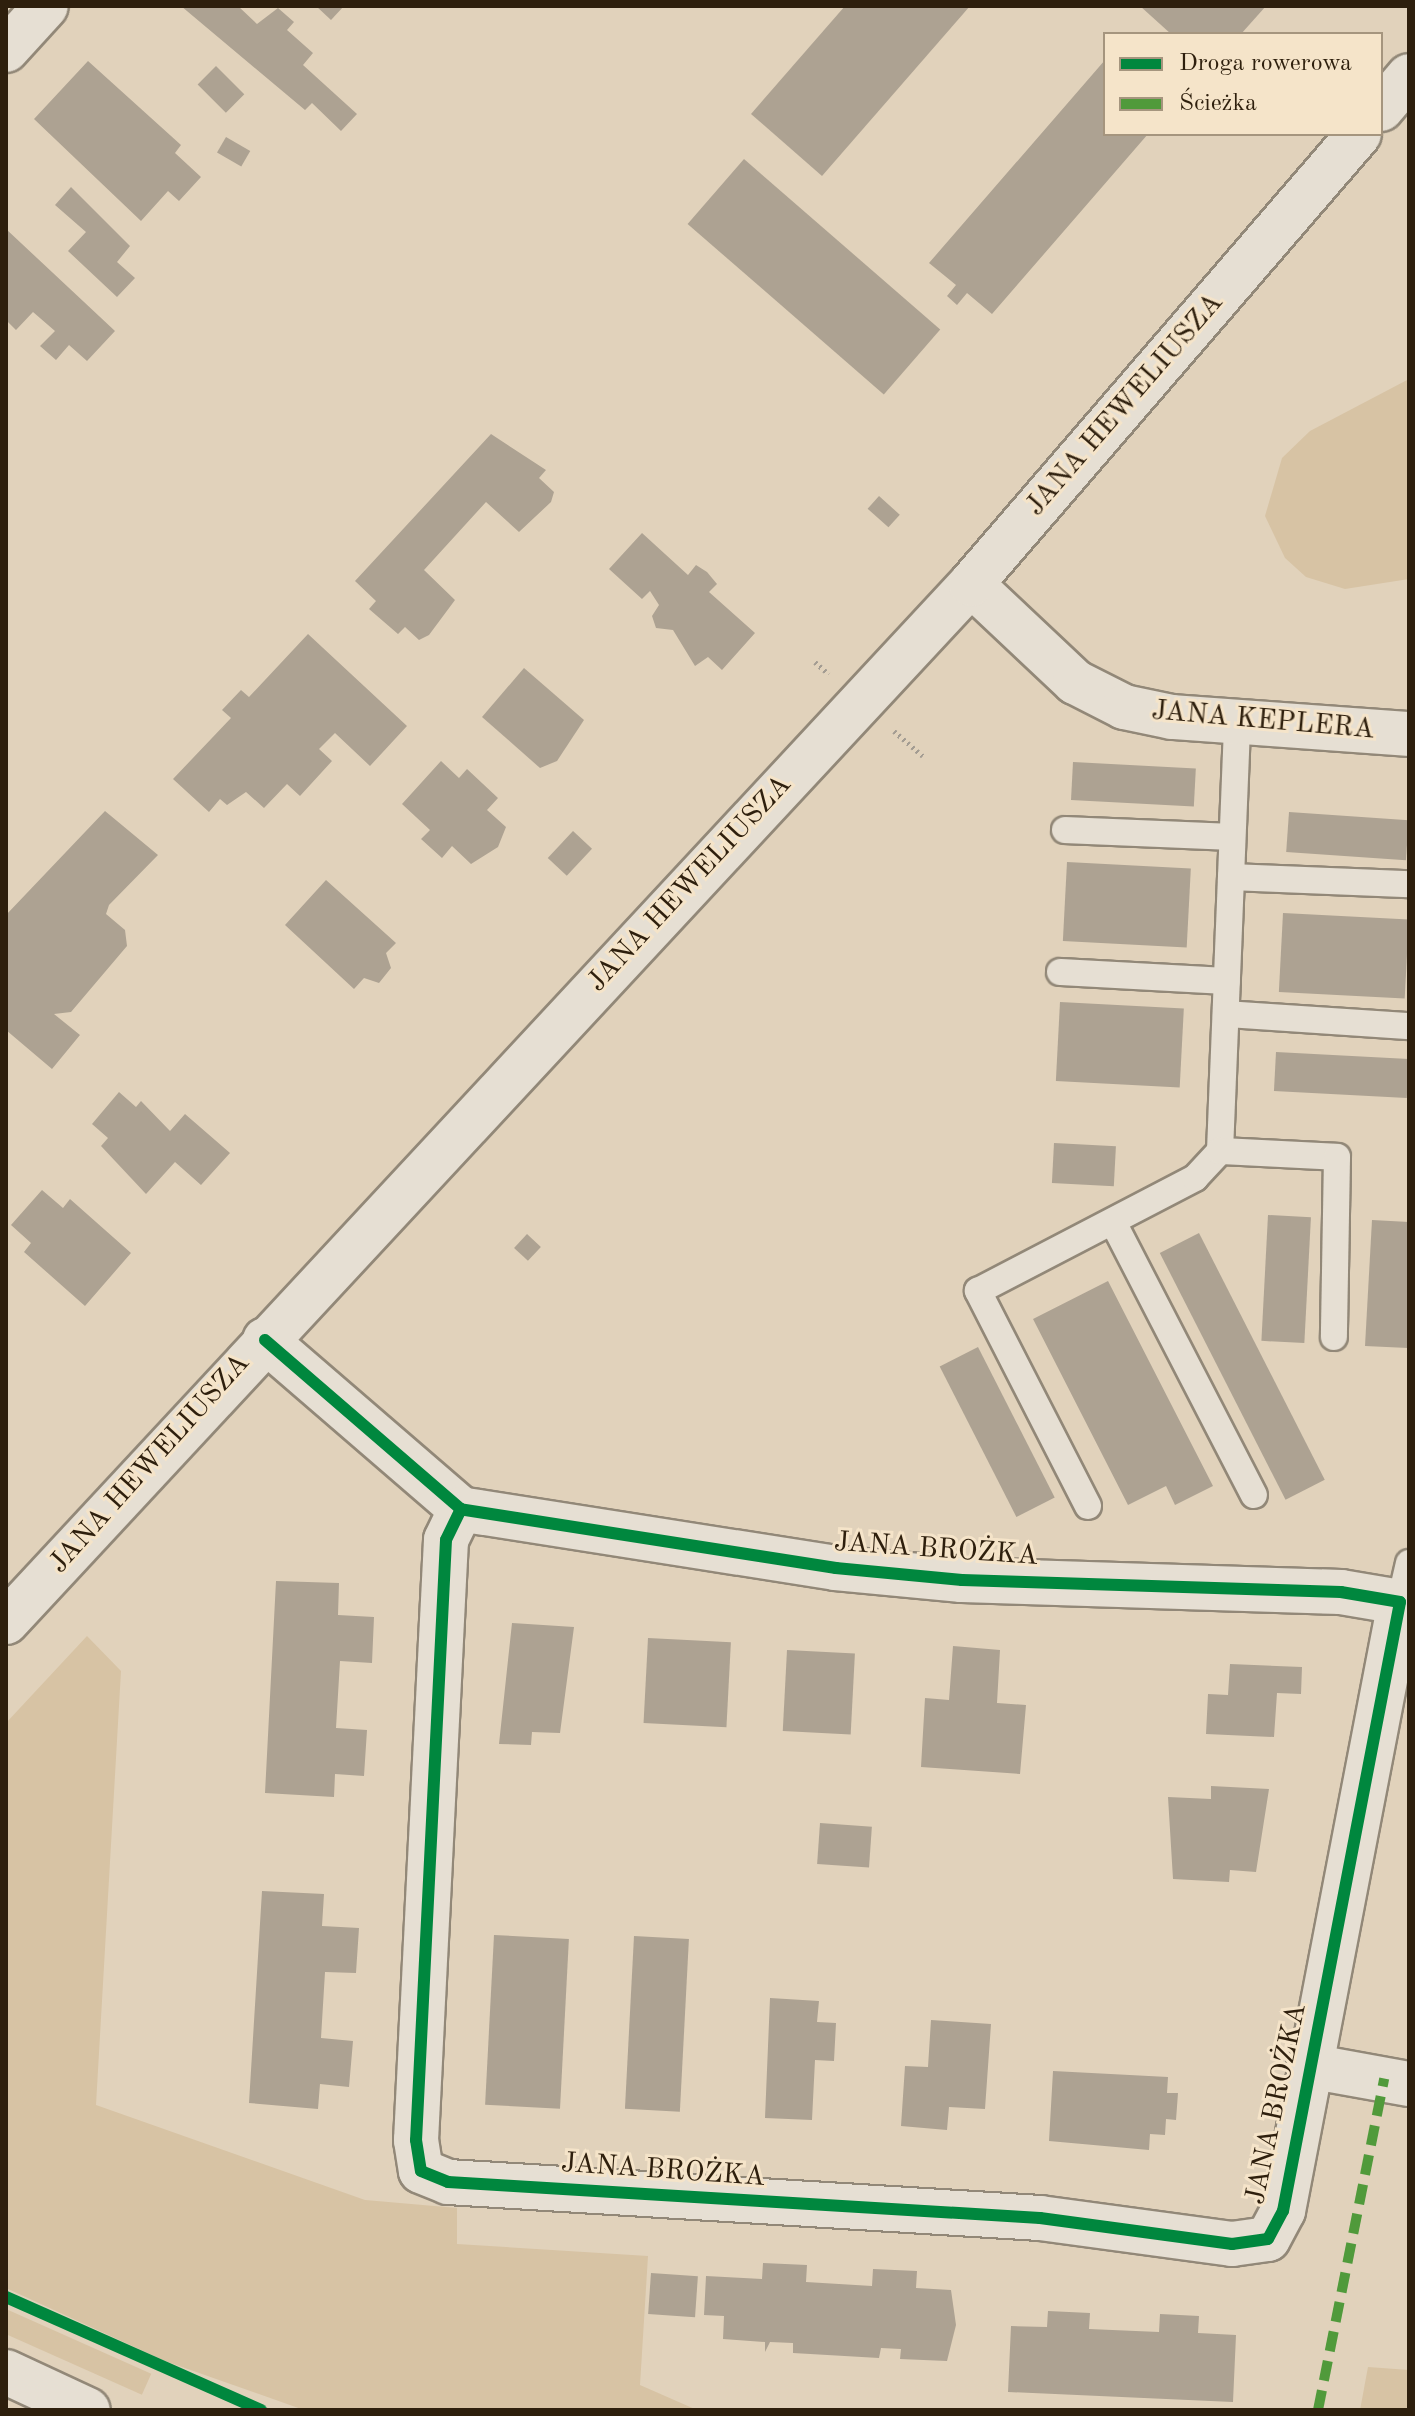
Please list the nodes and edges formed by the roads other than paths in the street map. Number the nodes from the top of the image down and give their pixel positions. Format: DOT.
graph roads {
  1 [pos="46,6"];
  2 [pos="6,50"];
  3 [pos="1409,76"];
  4 [pos="1383,107"];
  5 [pos="1357,136"];
  6 [pos="971,584"];
  7 [pos="1237,722"];
  8 [pos="1409,734"];
  9 [pos="1065,830"];
  10 [pos="1232,837"];
  11 [pos="1231,877"];
  12 [pos="1409,884"];
  13 [pos="1060,972"];
  14 [pos="1227,981"];
  15 [pos="1226,1014"];
  16 [pos="1409,1026"];
  17 [pos="1220,1151"];
  18 [pos="1114,1224"];
  19 [pos="1334,1337"];
  20 [pos="265,1340"];
  21 [pos="1254,1495"];
  22 [pos="1088,1506"];
  23 [pos="461,1509"];
  24 [pos="1405,1583"];
  25 [pos="6,1622"];
  26 [pos="1309,2066"];
  27 [pos="1409,2084"];
  28 [pos="6,2372"];
  29 [pos="88,2410"];
  1 -- 2 [label="street"];
  3 -- 4 [label="street"];
  5 -- 6 [label="street, JANA HEWELIUSZA"];
  6 -- 7 [label="street, JANA KEPLERA"];
  6 -- 20 [label="street, JANA HEWELIUSZA"];
  7 -- 8 [label="street, JANA KEPLERA"];
  7 -- 10 [label="lane"];
  9 -- 10 [label="lane"];
  10 -- 11 [label="lane"];
  11 -- 12 [label="lane"];
  11 -- 14 [label="lane"];
  13 -- 14 [label="lane"];
  14 -- 15 [label="lane"];
  15 -- 16 [label="lane"];
  15 -- 17 [label="lane"];
  17 -- 18 [label="lane"];
  17 -- 19 [label="lane"];
  18 -- 21 [label="lane"];
  18 -- 22 [label="lane"];
  20 -- 23 [label="street"];
  20 -- 25 [label="street, JANA HEWELIUSZA"];
  23 -- 24 [label="street, JANA BROŻKA"];
  23 -- 26 [label="street, JANA BROŻKA"];
  24 -- 26 [label="street, JANA BROŻKA"];
  26 -- 27 [label="street"];
  28 -- 29 [label="street"];
}
